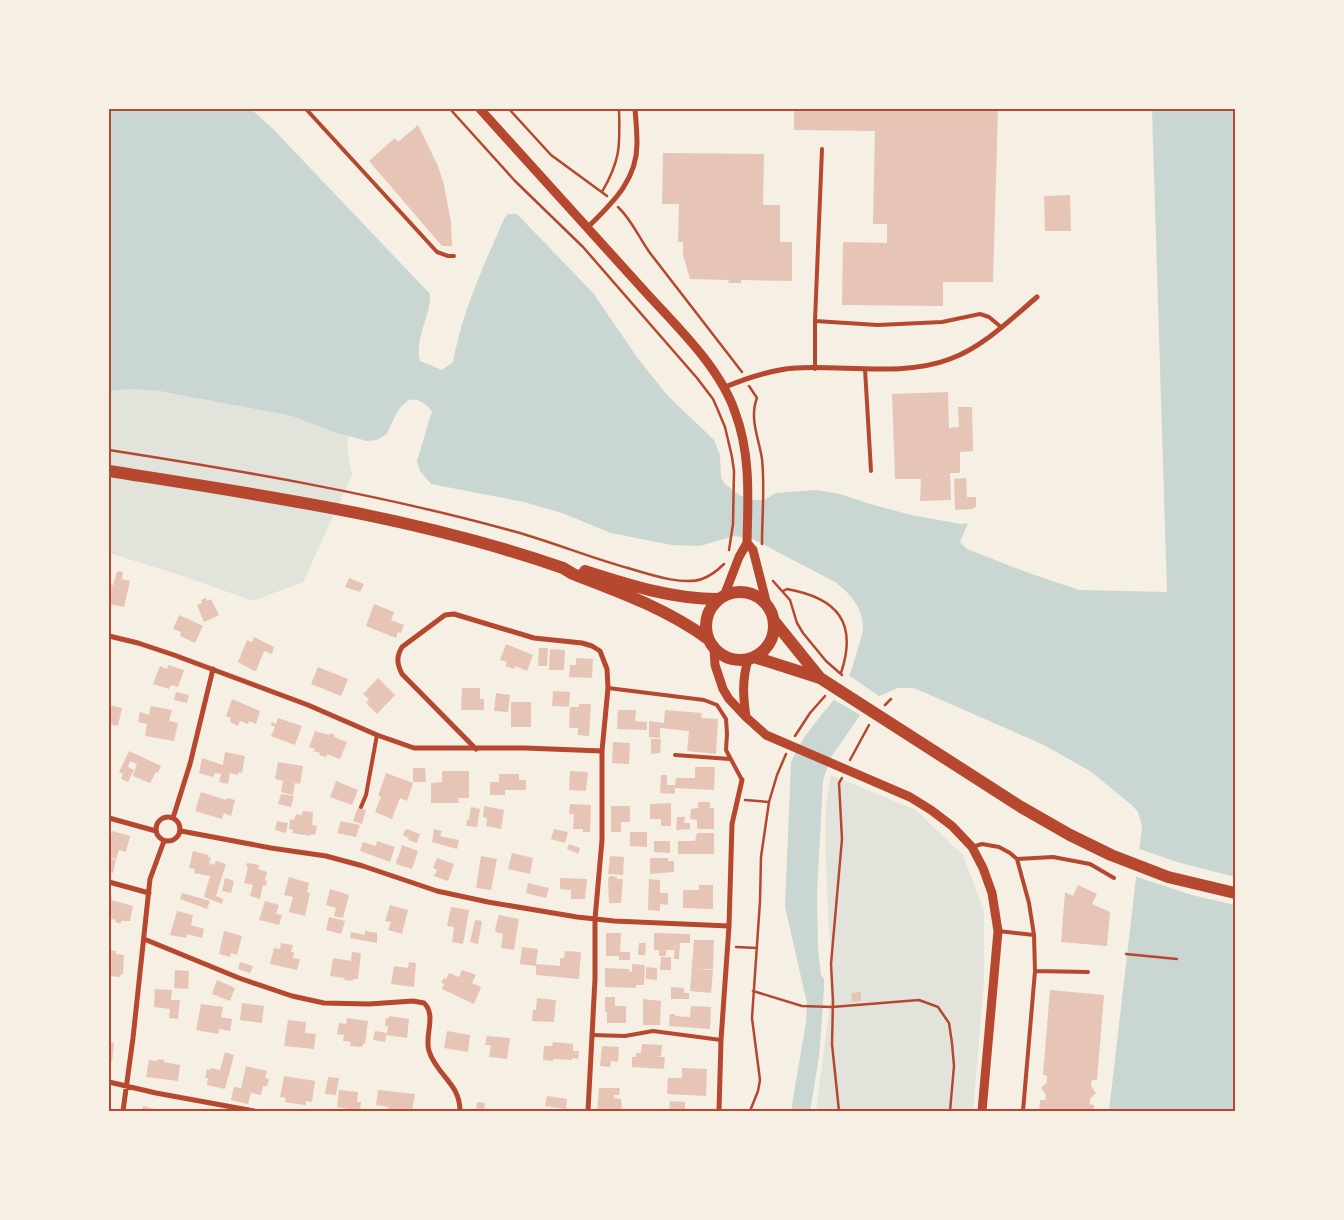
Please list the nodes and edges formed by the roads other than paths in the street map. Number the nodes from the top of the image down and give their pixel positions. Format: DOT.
graph roads {
  1 [pos="306,109"];
  2 [pos="480,109"];
  3 [pos="635,109"];
  4 [pos="822,149"];
  5 [pos="587,228"];
  6 [pos="454,256"];
  7 [pos="1037,297"];
  8 [pos="815,321"];
  9 [pos="1001,328"];
  10 [pos="815,368"];
  11 [pos="865,369"];
  12 [pos="725,387"];
  13 [pos="109,471"];
  14 [pos="871,472"];
  15 [pos="747,543"];
  16 [pos="563,568"];
  17 [pos="721,598"];
  18 [pos="767,605"];
  19 [pos="774,621"];
  20 [pos="109,636"];
  21 [pos="711,644"];
  22 [pos="751,658"];
  23 [pos="213,669"];
  24 [pos="820,678"];
  25 [pos="608,688"];
  26 [pos="746,717"];
  27 [pos="377,735"];
  28 [pos="476,749"];
  29 [pos="602,752"];
  30 [pos="675,755"];
  31 [pos="730,759"];
  32 [pos="742,780"];
  33 [pos="362,807"];
  34 [pos="109,818"];
  35 [pos="173,818"];
  36 [pos="156,831"];
  37 [pos="181,831"];
  38 [pos="164,841"];
  39 [pos="972,847"];
  40 [pos="1017,859"];
  41 [pos="1114,878"];
  42 [pos="109,882"];
  43 [pos="149,893"];
  44 [pos="1235,893"];
  45 [pos="595,919"];
  46 [pos="729,926"];
  47 [pos="998,931"];
  48 [pos="1034,935"];
  49 [pos="144,939"];
  50 [pos="1035,971"];
  51 [pos="1088,972"];
  52 [pos="592,1035"];
  53 [pos="721,1040"];
  54 [pos="109,1082"];
  55 [pos="127,1087"];
  56 [pos="123,1111"];
  57 [pos="254,1111"];
  58 [pos="460,1111"];
  59 [pos="588,1111"];
  60 [pos="719,1111"];
  61 [pos="982,1111"];
  62 [pos="1023,1111"];
  1 -- 6 [label="lane"];
  2 -- 5 [label="street"];
  3 -- 5 [label="street"];
  4 -- 8 [label="lane"];
  5 -- 12 [label="street"];
  7 -- 9 [label="street"];
  8 -- 9 [label="lane"];
  8 -- 10 [label="lane"];
  9 -- 11 [label="street"];
  10 -- 11 [label="street"];
  10 -- 12 [label="street"];
  11 -- 14 [label="lane"];
  12 -- 15 [label="street"];
  13 -- 16 [label="highway"];
  15 -- 17 [label="street"];
  15 -- 18 [label="street"];
  16 -- 17 [label="highway"];
  16 -- 21 [label="highway"];
  17 -- 18 [label="highway"];
  17 -- 21 [label="highway"];
  18 -- 19 [label="highway"];
  19 -- 22 [label="highway"];
  19 -- 24 [label="highway"];
  20 -- 23 [label="street"];
  21 -- 22 [label="highway"];
  21 -- 26 [label="street"];
  22 -- 24 [label="highway"];
  22 -- 26 [label="street"];
  23 -- 27 [label="street"];
  23 -- 35 [label="street"];
  24 -- 44 [label="highway"];
  25 -- 28 [label="street"];
  25 -- 29 [label="street"];
  25 -- 31 [label="lane"];
  26 -- 39 [label="street"];
  27 -- 28 [label="street"];
  27 -- 33 [label="lane"];
  28 -- 29 [label="street"];
  29 -- 45 [label="street"];
  30 -- 31 [label="lane"];
  31 -- 32 [label="lane"];
  32 -- 46 [label="street"];
  34 -- 36 [label="street"];
  35 -- 36 [label="street"];
  35 -- 37 [label="street"];
  36 -- 38 [label="street"];
  37 -- 38 [label="street"];
  37 -- 45 [label="street"];
  38 -- 43 [label="street"];
  39 -- 40 [label="lane"];
  39 -- 47 [label="street"];
  40 -- 41 [label="lane"];
  40 -- 48 [label="lane"];
  42 -- 43 [label="street"];
  43 -- 49 [label="street"];
  45 -- 46 [label="street"];
  45 -- 52 [label="street"];
  46 -- 53 [label="street"];
  47 -- 48 [label="lane"];
  47 -- 61 [label="street"];
  48 -- 50 [label="lane"];
  49 -- 55 [label="street"];
  49 -- 58 [label="street"];
  50 -- 51 [label="lane"];
  50 -- 62 [label="lane"];
  52 -- 53 [label="lane"];
  52 -- 59 [label="street"];
  53 -- 60 [label="street"];
  54 -- 55 [label="street"];
  55 -- 56 [label="street"];
  55 -- 57 [label="street"];
}
